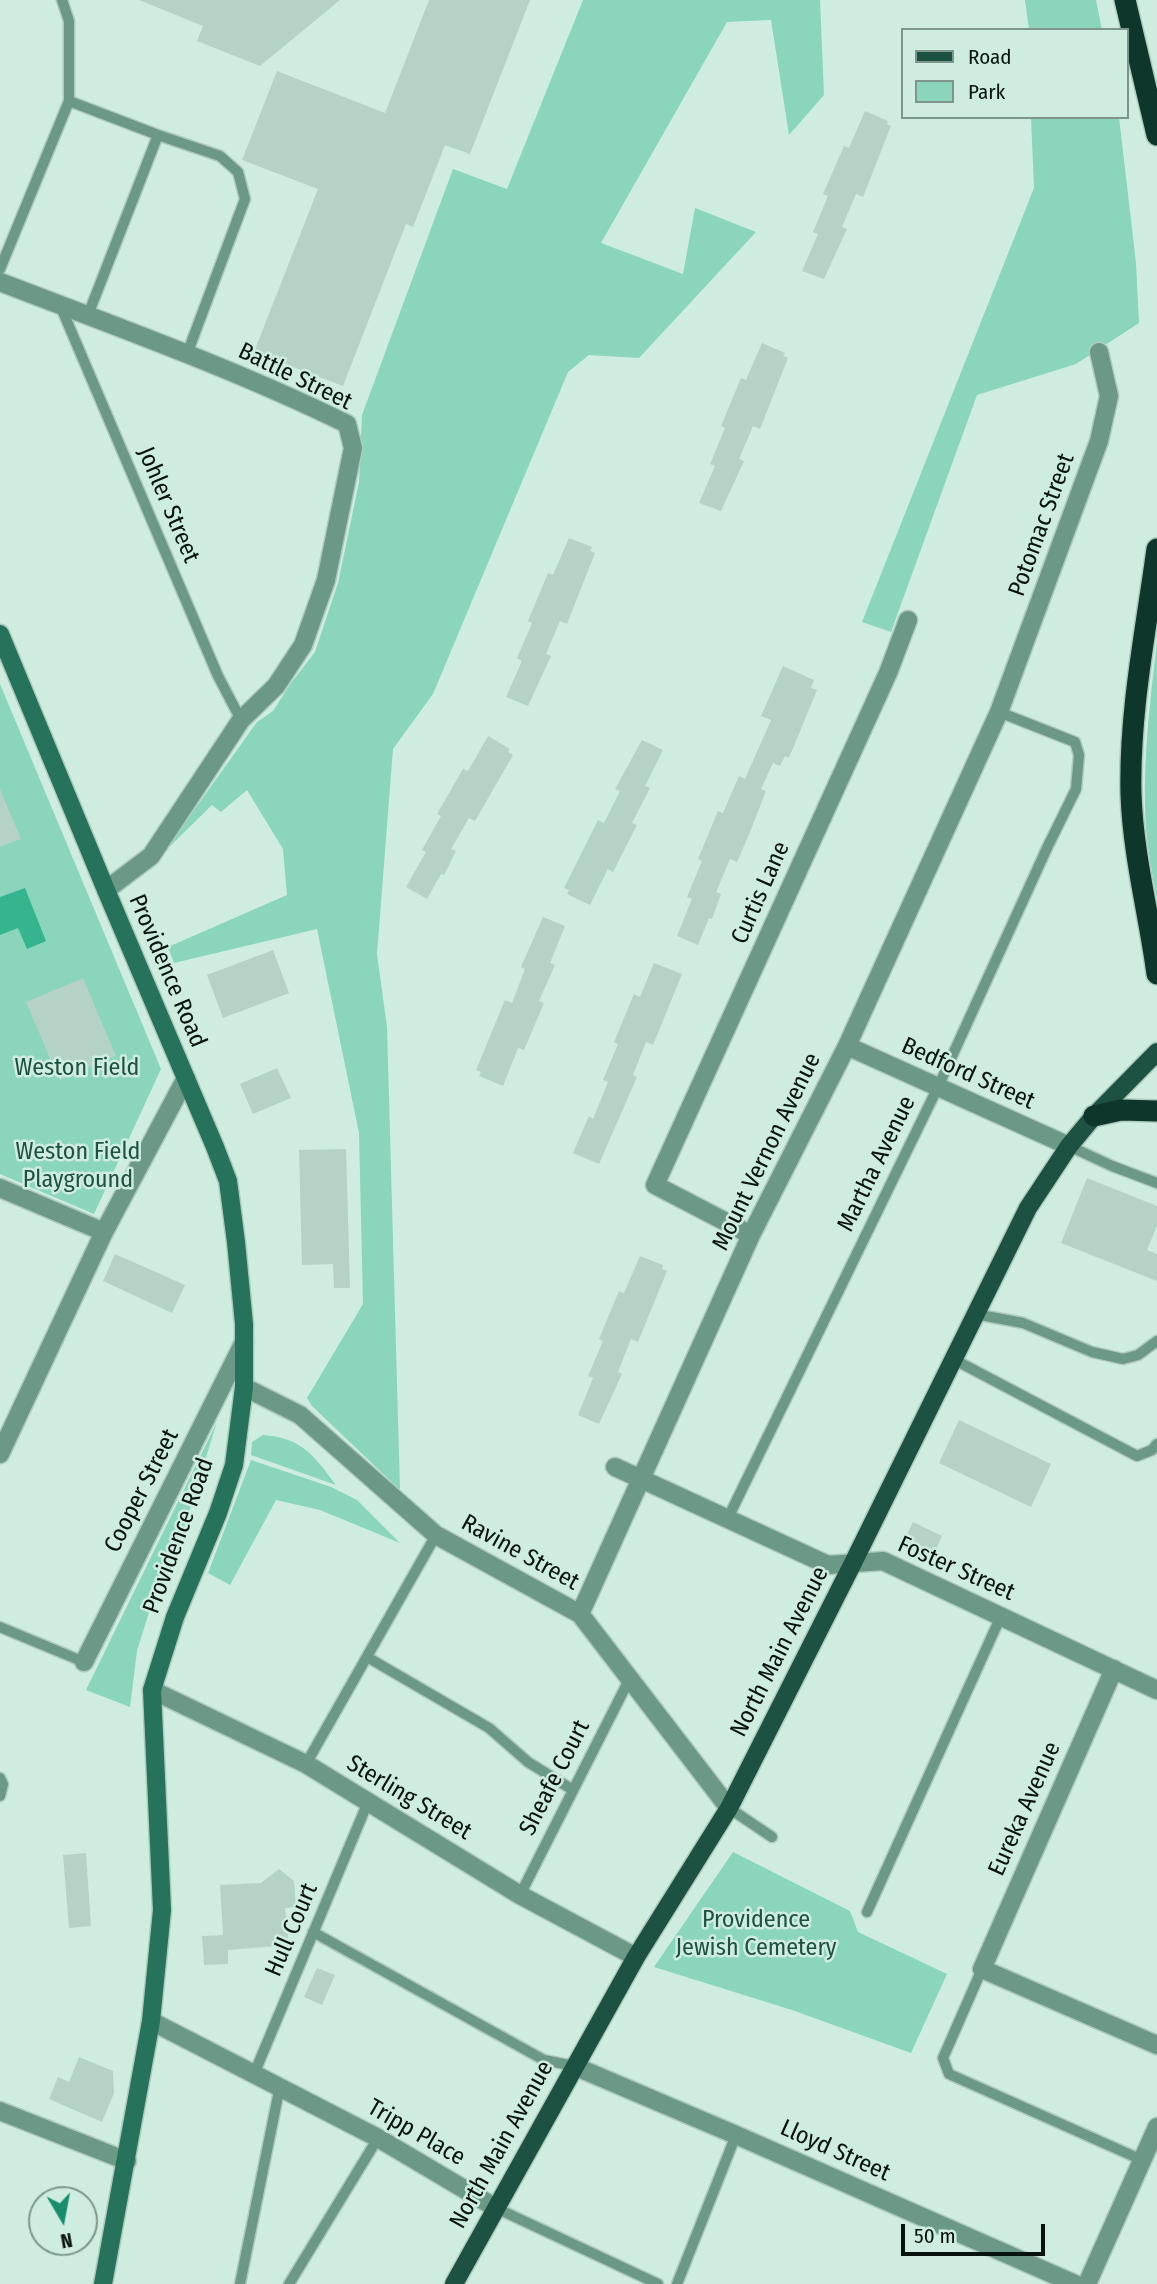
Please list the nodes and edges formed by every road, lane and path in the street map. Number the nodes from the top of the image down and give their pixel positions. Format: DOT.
graph roads {
  1 [pos="62,0"];
  2 [pos="1125,0"];
  3 [pos="69,101"];
  4 [pos="158,135"];
  5 [pos="1157,135"];
  6 [pos="0,269"];
  7 [pos="0,282"];
  8 [pos="60,305"];
  9 [pos="88,316"];
  10 [pos="1098,352"];
  11 [pos="187,354"];
  12 [pos="1157,549"];
  13 [pos="908,620"];
  14 [pos="0,634"];
  15 [pos="999,712"];
  16 [pos="241,720"];
  17 [pos="106,890"];
  18 [pos="1155,948"];
  19 [pos="1157,974"];
  20 [pos="847,1046"];
  21 [pos="1157,1052"];
  22 [pos="186,1078"];
  23 [pos="938,1087"];
  24 [pos="1157,1111"];
  25 [pos="1094,1115"];
  26 [pos="1069,1146"];
  27 [pos="1157,1183"];
  28 [pos="0,1188"];
  29 [pos="104,1232"];
  30 [pos="751,1235"];
  31 [pos="975,1314"];
  32 [pos="1157,1341"];
  33 [pos="244,1342"];
  34 [pos="953,1359"];
  35 [pos="244,1387"];
  36 [pos="1157,1444"];
  37 [pos="0,1454"];
  38 [pos="615,1467"];
  39 [pos="641,1480"];
  40 [pos="727,1520"];
  41 [pos="436,1535"];
  42 [pos="854,1561"];
  43 [pos="580,1614"];
  44 [pos="1001,1616"];
  45 [pos="0,1628"];
  46 [pos="367,1657"];
  47 [pos="84,1662"];
  48 [pos="1114,1670"];
  49 [pos="629,1680"];
  50 [pos="152,1690"];
  51 [pos="1157,1690"];
  52 [pos="306,1764"];
  53 [pos="0,1778"];
  54 [pos="573,1790"];
  55 [pos="0,1796"];
  56 [pos="368,1802"];
  57 [pos="729,1808"];
  58 [pos="772,1837"];
  59 [pos="520,1895"];
  60 [pos="867,1912"];
  61 [pos="313,1932"];
  62 [pos="636,1957"];
  63 [pos="982,1969"];
  64 [pos="151,2021"];
  65 [pos="1157,2045"];
  66 [pos="574,2066"];
  67 [pos="254,2074"];
  68 [pos="280,2086"];
  69 [pos="0,2111"];
  70 [pos="1157,2127"];
  71 [pos="736,2135"];
  72 [pos="378,2138"];
  73 [pos="1142,2160"];
  74 [pos="127,2161"];
  75 [pos="496,2208"];
  76 [pos="103,2284"];
  77 [pos="240,2284"];
  78 [pos="289,2284"];
  79 [pos="454,2284"];
  80 [pos="658,2284"];
  81 [pos="677,2284"];
  82 [pos="1075,2284"];
  83 [pos="1087,2284"];
  1 -- 3 [label="lane"];
  2 -- 5 [label="highway"];
  3 -- 4 [label="lane"];
  3 -- 6 [label="lane"];
  4 -- 9 [label="lane"];
  4 -- 11 [label="lane"];
  7 -- 8 [label="street, Battle Street"];
  8 -- 9 [label="street, Battle Street"];
  8 -- 16 [label="lane, Johler Street"];
  9 -- 11 [label="street, Battle Street"];
  10 -- 15 [label="street, Potomac Street"];
  11 -- 16 [label="street, Battle Street"];
  12 -- 18 [label="highway"];
  13 -- 30 [label="street, Curtis Lane"];
  14 -- 17 [label="main road, Providence Road"];
  15 -- 20 [label="street, Mount Vernon Avenue"];
  15 -- 23 [label="lane, Martha Avenue"];
  16 -- 17 [label="street"];
  17 -- 22 [label="main road, Providence Road"];
  18 -- 19 [label="highway"];
  20 -- 23 [label="street, Bedford Street"];
  20 -- 30 [label="street, Mount Vernon Avenue"];
  21 -- 25 [label="main road, North Main Avenue"];
  22 -- 29 [label="street"];
  22 -- 33 [label="main road, Providence Road"];
  23 -- 26 [label="street, Bedford Street"];
  23 -- 40 [label="lane, Martha Avenue"];
  24 -- 25 [label="highway"];
  25 -- 26 [label="main road, North Main Avenue"];
  26 -- 27 [label="lane"];
  26 -- 31 [label="main road, North Main Avenue"];
  28 -- 29 [label="street"];
  29 -- 37 [label="street"];
  30 -- 39 [label="street, Mount Vernon Avenue"];
  31 -- 32 [label="lane"];
  31 -- 34 [label="main road, North Main Avenue"];
  33 -- 35 [label="main road, Providence Road"];
  33 -- 47 [label="street, Cooper Street"];
  34 -- 36 [label="lane"];
  34 -- 42 [label="main road, North Main Avenue"];
  35 -- 41 [label="street, Ravine Street"];
  35 -- 50 [label="main road, Providence Road"];
  38 -- 39 [label="street, Foster Street"];
  39 -- 40 [label="street, Foster Street"];
  39 -- 43 [label="street, Mount Vernon Avenue"];
  40 -- 42 [label="street, Foster Street"];
  41 -- 43 [label="street, Ravine Street"];
  41 -- 46 [label="lane"];
  42 -- 44 [label="street, Foster Street"];
  42 -- 57 [label="main road, North Main Avenue"];
  43 -- 49 [label="street, Ravine Street"];
  44 -- 48 [label="street, Foster Street"];
  44 -- 60 [label="lane"];
  45 -- 47 [label="lane"];
  46 -- 52 [label="lane"];
  46 -- 54 [label="lane"];
  48 -- 51 [label="street, Foster Street"];
  48 -- 63 [label="street, Eureka Avenue"];
  49 -- 54 [label="lane, Sheafe Court"];
  49 -- 57 [label="street, Ravine Street"];
  50 -- 52 [label="street, Sterling Street"];
  50 -- 64 [label="main road, Providence Road"];
  52 -- 56 [label="street, Sterling Street"];
  53 -- 55 [label="lane"];
  54 -- 59 [label="lane, Sheafe Court"];
  56 -- 59 [label="street, Sterling Street"];
  56 -- 61 [label="lane, Hull Court"];
  57 -- 58 [label="lane"];
  57 -- 62 [label="main road, North Main Avenue"];
  59 -- 62 [label="street, Sterling Street"];
  61 -- 66 [label="lane"];
  61 -- 67 [label="lane, Hull Court"];
  62 -- 66 [label="main road, North Main Avenue"];
  63 -- 65 [label="street"];
  63 -- 73 [label="lane"];
  64 -- 67 [label="street, Tripp Place"];
  64 -- 74 [label="main road, Providence Road"];
  66 -- 71 [label="street, Lloyd Street"];
  66 -- 75 [label="main road, North Main Avenue"];
  67 -- 68 [label="street, Tripp Place"];
  68 -- 72 [label="street, Tripp Place"];
  68 -- 77 [label="lane"];
  69 -- 74 [label="street"];
  70 -- 73 [label="street"];
  71 -- 81 [label="lane"];
  71 -- 82 [label="street, Lloyd Street"];
  72 -- 75 [label="street, Tripp Place"];
  72 -- 78 [label="lane"];
  73 -- 83 [label="street"];
  74 -- 76 [label="main road, Providence Road"];
  75 -- 79 [label="main road, North Main Avenue"];
  75 -- 80 [label="lane, Tripp Place"];
}
